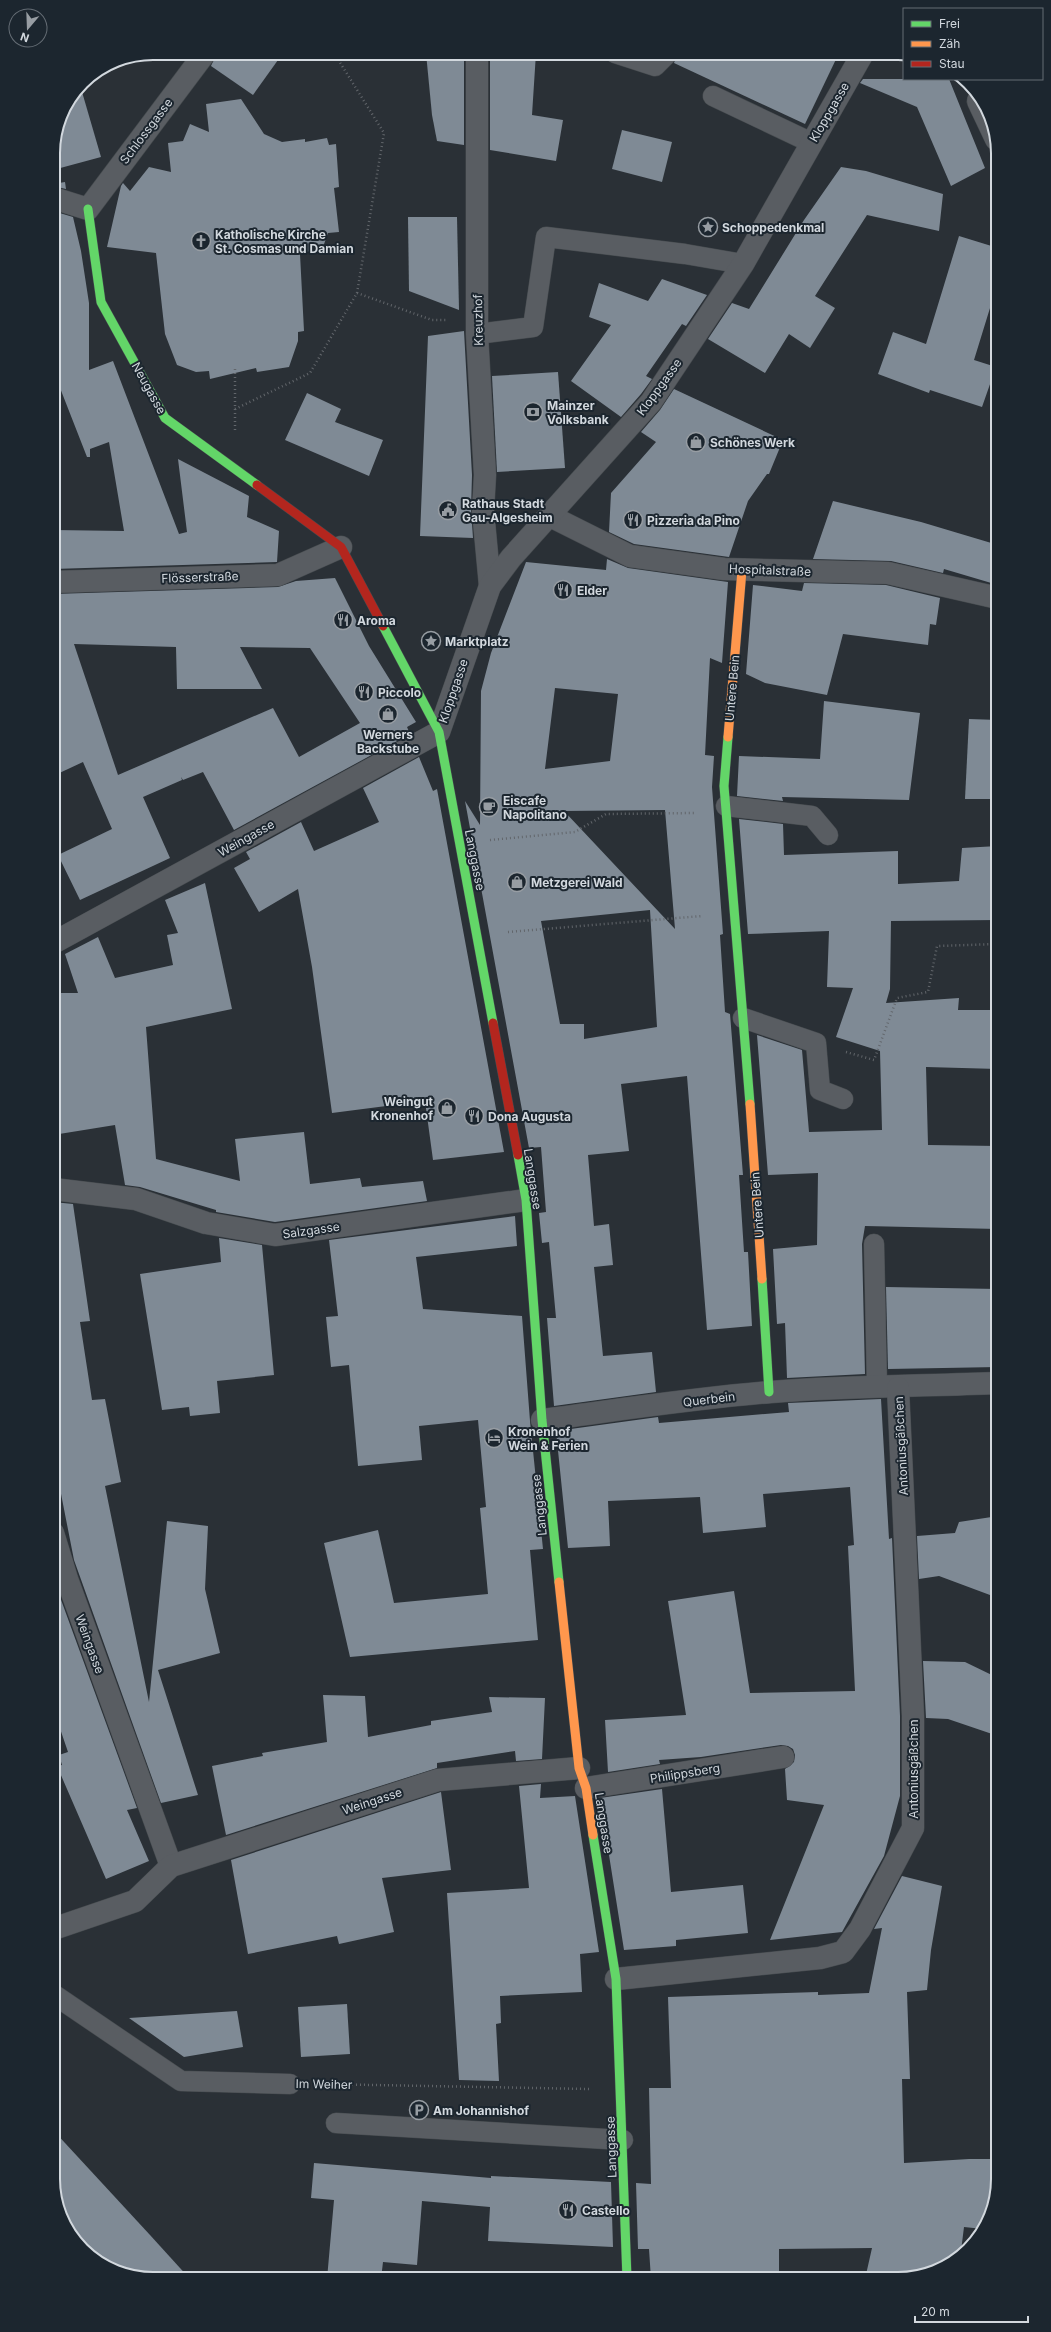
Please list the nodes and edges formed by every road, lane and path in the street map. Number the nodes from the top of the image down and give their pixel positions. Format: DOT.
graph roads {
  1 [pos="200,60"];
  2 [pos="338,60"];
  3 [pos="477,60"];
  4 [pos="637,60"];
  5 [pos="661,60"];
  6 [pos="859,60"];
  7 [pos="713,96"];
  8 [pos="812,143"];
  9 [pos="60,200"];
  10 [pos="88,209"];
  11 [pos="743,264"];
  12 [pos="357,293"];
  13 [pos="477,327"];
  14 [pos="235,368"];
  15 [pos="235,409"];
  16 [pos="234,469"];
  17 [pos="550,516"];
  18 [pos="341,547"];
  19 [pos="742,570"];
  20 [pos="60,582"];
  21 [pos="490,586"];
  22 [pos="991,596"];
  23 [pos="439,732"];
  24 [pos="726,809"];
  25 [pos="828,835"];
  26 [pos="460,843"];
  27 [pos="735,913"];
  28 [pos="477,935"];
  29 [pos="60,939"];
  30 [pos="991,944"];
  31 [pos="743,1018"];
  32 [pos="816,1043"];
  33 [pos="843,1099"];
  34 [pos="60,1190"];
  35 [pos="526,1200"];
  36 [pos="874,1244"];
  37 [pos="991,1383"];
  38 [pos="888,1387"];
  39 [pos="769,1392"];
  40 [pos="542,1420"];
  41 [pos="60,1581"];
  42 [pos="783,1758"];
  43 [pos="583,1778"];
  44 [pos="171,1866"];
  45 [pos="60,1927"];
  46 [pos="616,1980"];
  47 [pos="60,1999"];
  48 [pos="290,2084"];
  49 [pos="621,2089"];
  50 [pos="336,2123"];
  51 [pos="623,2140"];
  52 [pos="627,2272"];
  1 -- 10 [label="street, Schlossgasse"];
  2 -- 12 [label="path"];
  3 -- 13 [label="street, Kreuzhof"];
  4 -- 5 [label="lane"];
  6 -- 8 [label="street, Kloppgasse"];
  7 -- 8 [label="lane"];
  8 -- 11 [label="street, Kloppgasse"];
  9 -- 10 [label="street"];
  10 -- 16 [label="street, Neugasse"];
  11 -- 13 [label="lane"];
  11 -- 17 [label="street, Kloppgasse"];
  12 -- 13 [label="path"];
  12 -- 15 [label="path"];
  13 -- 21 [label="street, Kreuzhof"];
  14 -- 15 [label="path"];
  15 -- 16 [label="path"];
  16 -- 18 [label="street, Neugasse"];
  17 -- 19 [label="street, Hospitalstraße"];
  17 -- 21 [label="street, Kloppgasse"];
  18 -- 20 [label="street, Flösserstraße"];
  18 -- 23 [label="street"];
  19 -- 22 [label="street, Hospitalstraße"];
  19 -- 24 [label="street, Untere Bein"];
  21 -- 23 [label="street, Kloppgasse"];
  23 -- 26 [label="street, Langgasse"];
  23 -- 29 [label="street, Weingasse"];
  24 -- 25 [label="lane"];
  24 -- 26 [label="path"];
  24 -- 27 [label="street, Untere Bein"];
  26 -- 28 [label="street, Langgasse"];
  27 -- 28 [label="path"];
  27 -- 31 [label="street, Untere Bein"];
  28 -- 35 [label="street, Langgasse"];
  30 -- 32 [label="path"];
  31 -- 32 [label="lane"];
  31 -- 39 [label="street, Untere Bein"];
  32 -- 33 [label="lane"];
  34 -- 35 [label="street, Salzgasse"];
  35 -- 40 [label="street, Langgasse"];
  36 -- 38 [label="lane"];
  37 -- 38 [label="street, Querbein"];
  38 -- 39 [label="street, Querbein"];
  38 -- 46 [label="street, Antoniusgäßchen"];
  39 -- 40 [label="street, Querbein"];
  40 -- 43 [label="street, Langgasse"];
  41 -- 44 [label="street, Weingasse"];
  42 -- 43 [label="street, Philippsberg"];
  43 -- 44 [label="street, Weingasse"];
  43 -- 46 [label="street, Langgasse"];
  44 -- 45 [label="street, Weingasse"];
  46 -- 49 [label="street, Langgasse"];
  47 -- 48 [label="lane, Im Weiher"];
  48 -- 49 [label="path, Im Weiher"];
  49 -- 51 [label="street, Langgasse"];
  50 -- 51 [label="lane"];
  51 -- 52 [label="street, Langgasse"];
}
